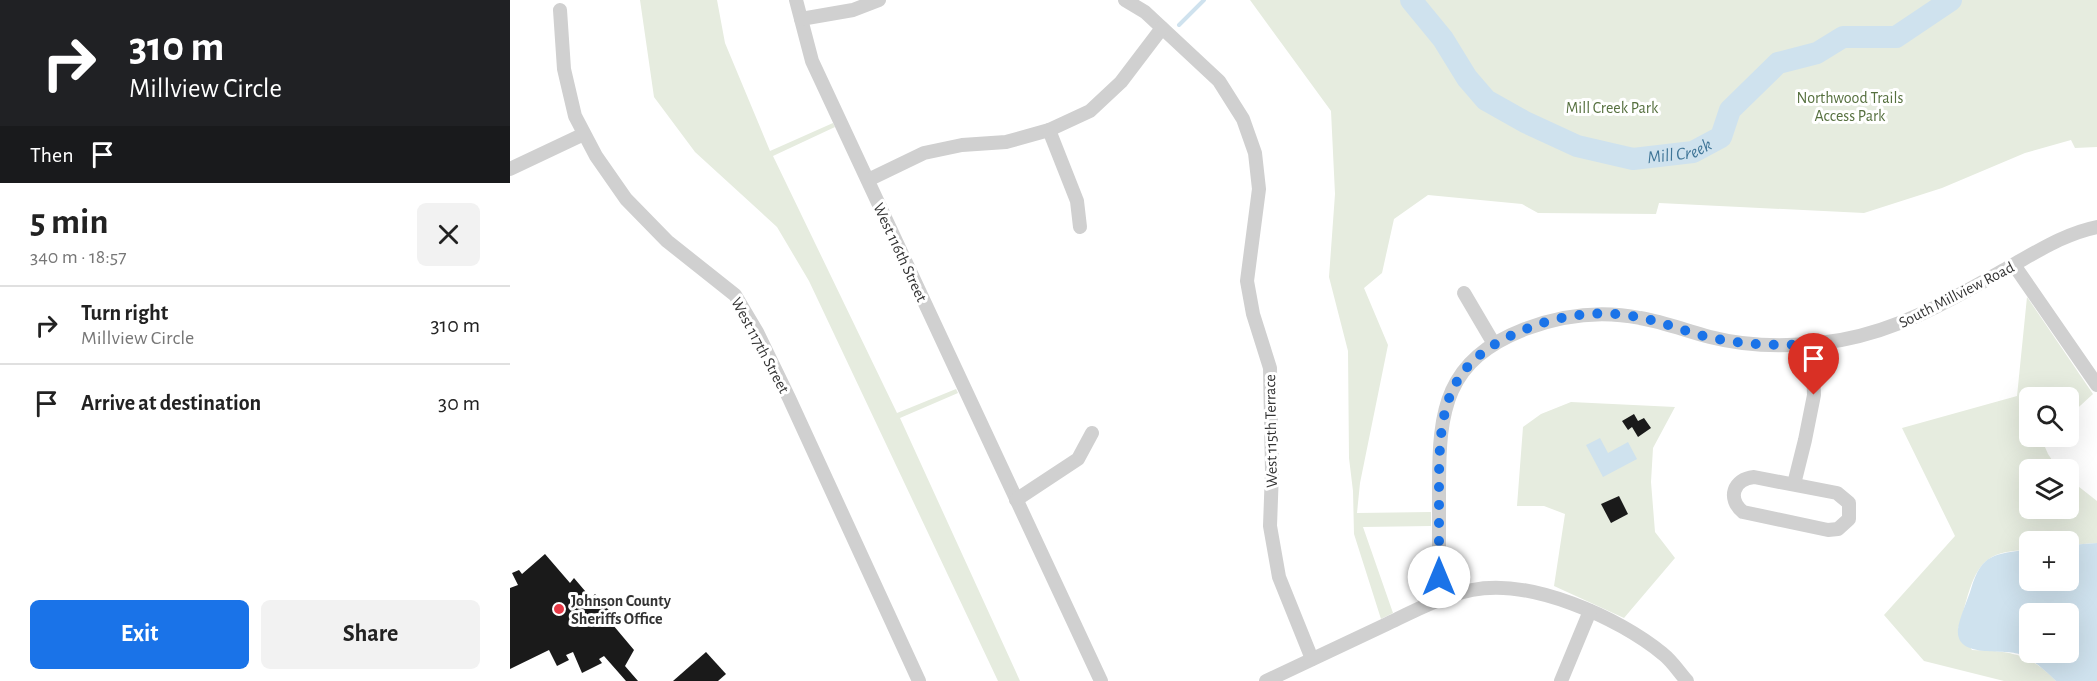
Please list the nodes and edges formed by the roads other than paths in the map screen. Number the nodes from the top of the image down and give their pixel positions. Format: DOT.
graph roads {
  1 [pos="796,0"];
  2 [pos="879,0"];
  3 [pos="1125,0"];
  4 [pos="560,10"];
  5 [pos="801,19"];
  6 [pos="1162,28"];
  7 [pos="1048,130"];
  8 [pos="584,134"];
  9 [pos="510,169"];
  10 [pos="868,180"];
  11 [pos="2097,226"];
  12 [pos="1080,227"];
  13 [pos="2014,265"];
  14 [pos="1464,293"];
  15 [pos="1494,344"];
  16 [pos="1812,344"];
  17 [pos="2097,385"];
  18 [pos="1092,433"];
  19 [pos="1794,484"];
  20 [pos="1016,500"];
  21 [pos="1444,599"];
  22 [pos="1590,611"];
  23 [pos="1312,659"];
  24 [pos="919,681"];
  25 [pos="1101,681"];
  26 [pos="1266,681"];
  27 [pos="1561,681"];
  28 [pos="1687,681"];
  1 -- 5 [label="street, West 116th Street"];
  2 -- 5 [label="street"];
  3 -- 6 [label="street, West 115th Terrace"];
  4 -- 8 [label="street, West 117th Street"];
  5 -- 10 [label="street, West 116th Street"];
  6 -- 7 [label="street"];
  6 -- 23 [label="street, West 115th Terrace"];
  7 -- 10 [label="street"];
  7 -- 12 [label="street"];
  8 -- 9 [label="street"];
  8 -- 24 [label="street, West 117th Street"];
  10 -- 20 [label="street, West 116th Street"];
  11 -- 13 [label="street, South Millview Road"];
  13 -- 16 [label="street, South Millview Road"];
  13 -- 17 [label="street"];
  14 -- 15 [label="street"];
  15 -- 16 [label="street, South Millview Road"];
  15 -- 21 [label="street, South Millview Road"];
  16 -- 19 [label="street"];
  18 -- 20 [label="street"];
  19 -- 19 [label="street"];
  20 -- 25 [label="street, West 116th Street"];
  21 -- 22 [label="street"];
  21 -- 23 [label="street"];
  22 -- 27 [label="street"];
  22 -- 28 [label="street"];
  23 -- 26 [label="street"];
}
